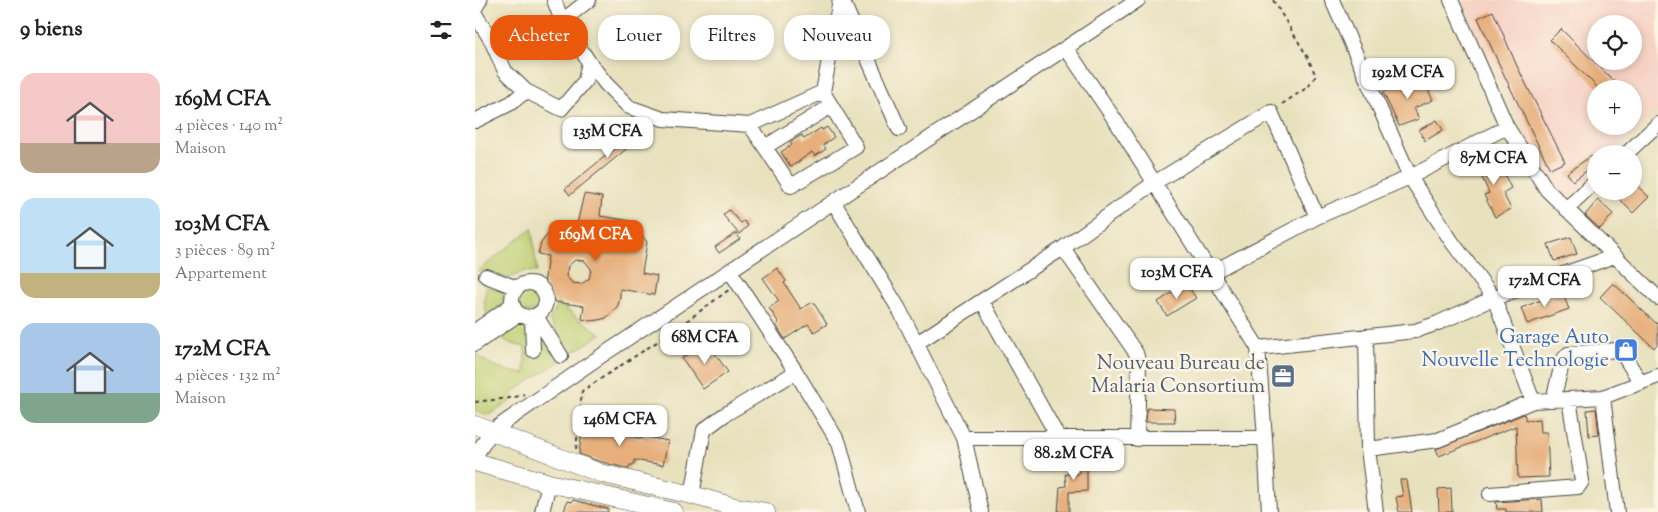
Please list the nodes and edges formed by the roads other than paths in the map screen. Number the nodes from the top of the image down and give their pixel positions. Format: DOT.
graph roads {
  1 [pos="480,0"];
  2 [pos="554,0"];
  3 [pos="589,0"];
  4 [pos="841,0"];
  5 [pos="1138,0"];
  6 [pos="1332,0"];
  7 [pos="1451,0"];
  8 [pos="475,8"];
  9 [pos="475,14"];
  10 [pos="560,15"];
  11 [pos="570,15"];
  12 [pos="1066,48"];
  13 [pos="589,62"];
  14 [pos="526,92"];
  15 [pos="823,92"];
  16 [pos="831,106"];
  17 [pos="475,121"];
  18 [pos="750,124"];
  19 [pos="1507,127"];
  20 [pos="899,129"];
  21 [pos="1656,130"];
  22 [pos="1637,145"];
  23 [pos="765,147"];
  24 [pos="1410,177"];
  25 [pos="1154,184"];
  26 [pos="1587,189"];
  27 [pos="834,202"];
  28 [pos="1566,209"];
  29 [pos="1317,217"];
  30 [pos="1063,248"];
  31 [pos="1615,256"];
  32 [pos="730,271"];
  33 [pos="1211,273"];
  34 [pos="486,276"];
  35 [pos="517,288"];
  36 [pos="1494,298"];
  37 [pos="1658,298"];
  38 [pos="982,301"];
  39 [pos="523,313"];
  40 [pos="479,336"];
  41 [pos="1366,336"];
  42 [pos="917,342"];
  43 [pos="1258,348"];
  44 [pos="533,350"];
  45 [pos="561,356"];
  46 [pos="796,372"];
  47 [pos="1658,376"];
  48 [pos="1641,383"];
  49 [pos="1603,397"];
  50 [pos="1569,399"];
  51 [pos="1553,400"];
  52 [pos="1533,401"];
  53 [pos="475,425"];
  54 [pos="492,431"];
  55 [pos="1058,437"];
  56 [pos="964,438"];
  57 [pos="1265,438"];
  58 [pos="1137,439"];
  59 [pos="1368,449"];
  60 [pos="475,456"];
  61 [pos="475,462"];
  62 [pos="549,483"];
  63 [pos="1490,494"];
  64 [pos="692,495"];
  65 [pos="542,512"];
  66 [pos="674,512"];
  67 [pos="766,512"];
  68 [pos="858,512"];
  69 [pos="981,512"];
  70 [pos="1269,512"];
  71 [pos="1375,512"];
  72 [pos="1617,512"];
  1 -- 8 [label="street"];
  2 -- 10 [label="street"];
  3 -- 11 [label="street"];
  4 -- 15 [label="street"];
  4 -- 20 [label="street"];
  5 -- 12 [label="street"];
  6 -- 24 [label="street"];
  7 -- 19 [label="street"];
  9 -- 14 [label="street"];
  12 -- 25 [label="street"];
  12 -- 27 [label="street"];
  13 -- 14 [label="street"];
  13 -- 18 [label="street"];
  14 -- 17 [label="street"];
  15 -- 16 [label="street"];
  15 -- 18 [label="street"];
  16 -- 23 [label="street"];
  16 -- 23 [label="street"];
  18 -- 23 [label="street"];
  19 -- 24 [label="street"];
  19 -- 28 [label="street"];
  21 -- 22 [label="street"];
  24 -- 29 [label="street"];
  24 -- 36 [label="street"];
  25 -- 29 [label="street"];
  25 -- 30 [label="street"];
  25 -- 33 [label="street"];
  26 -- 28 [label="street"];
  27 -- 32 [label="street"];
  27 -- 42 [label="street"];
  28 -- 31 [label="street"];
  29 -- 33 [label="street"];
  30 -- 38 [label="street"];
  30 -- 58 [label="street"];
  31 -- 36 [label="street"];
  31 -- 37 [label="street"];
  32 -- 46 [label="street"];
  32 -- 54 [label="street"];
  33 -- 43 [label="street"];
  34 -- 35 [label="street"];
  35 -- 39 [label="street"];
  35 -- 39 [label="street"];
  36 -- 41 [label="street"];
  36 -- 52 [label="street"];
  38 -- 42 [label="street"];
  38 -- 55 [label="street"];
  39 -- 40 [label="street"];
  39 -- 44 [label="street"];
  39 -- 45 [label="street"];
  41 -- 43 [label="street"];
  41 -- 59 [label="street"];
  42 -- 56 [label="street"];
  43 -- 57 [label="street"];
  46 -- 64 [label="street"];
  46 -- 68 [label="street"];
  47 -- 48 [label="street"];
  48 -- 49 [label="street"];
  48 -- 51 [label="street"];
  49 -- 50 [label="street"];
  49 -- 72 [label="street"];
  50 -- 51 [label="street"];
  50 -- 63 [label="street"];
  51 -- 52 [label="street"];
  52 -- 59 [label="street"];
  53 -- 54 [label="main road"];
  54 -- 60 [label="street"];
  54 -- 64 [label="main road"];
  55 -- 56 [label="street"];
  55 -- 58 [label="street"];
  56 -- 69 [label="street"];
  57 -- 58 [label="street"];
  57 -- 70 [label="street"];
  59 -- 71 [label="street"];
  61 -- 62 [label="main road"];
  62 -- 65 [label="street"];
  62 -- 66 [label="main road"];
  64 -- 67 [label="main road"];
}
